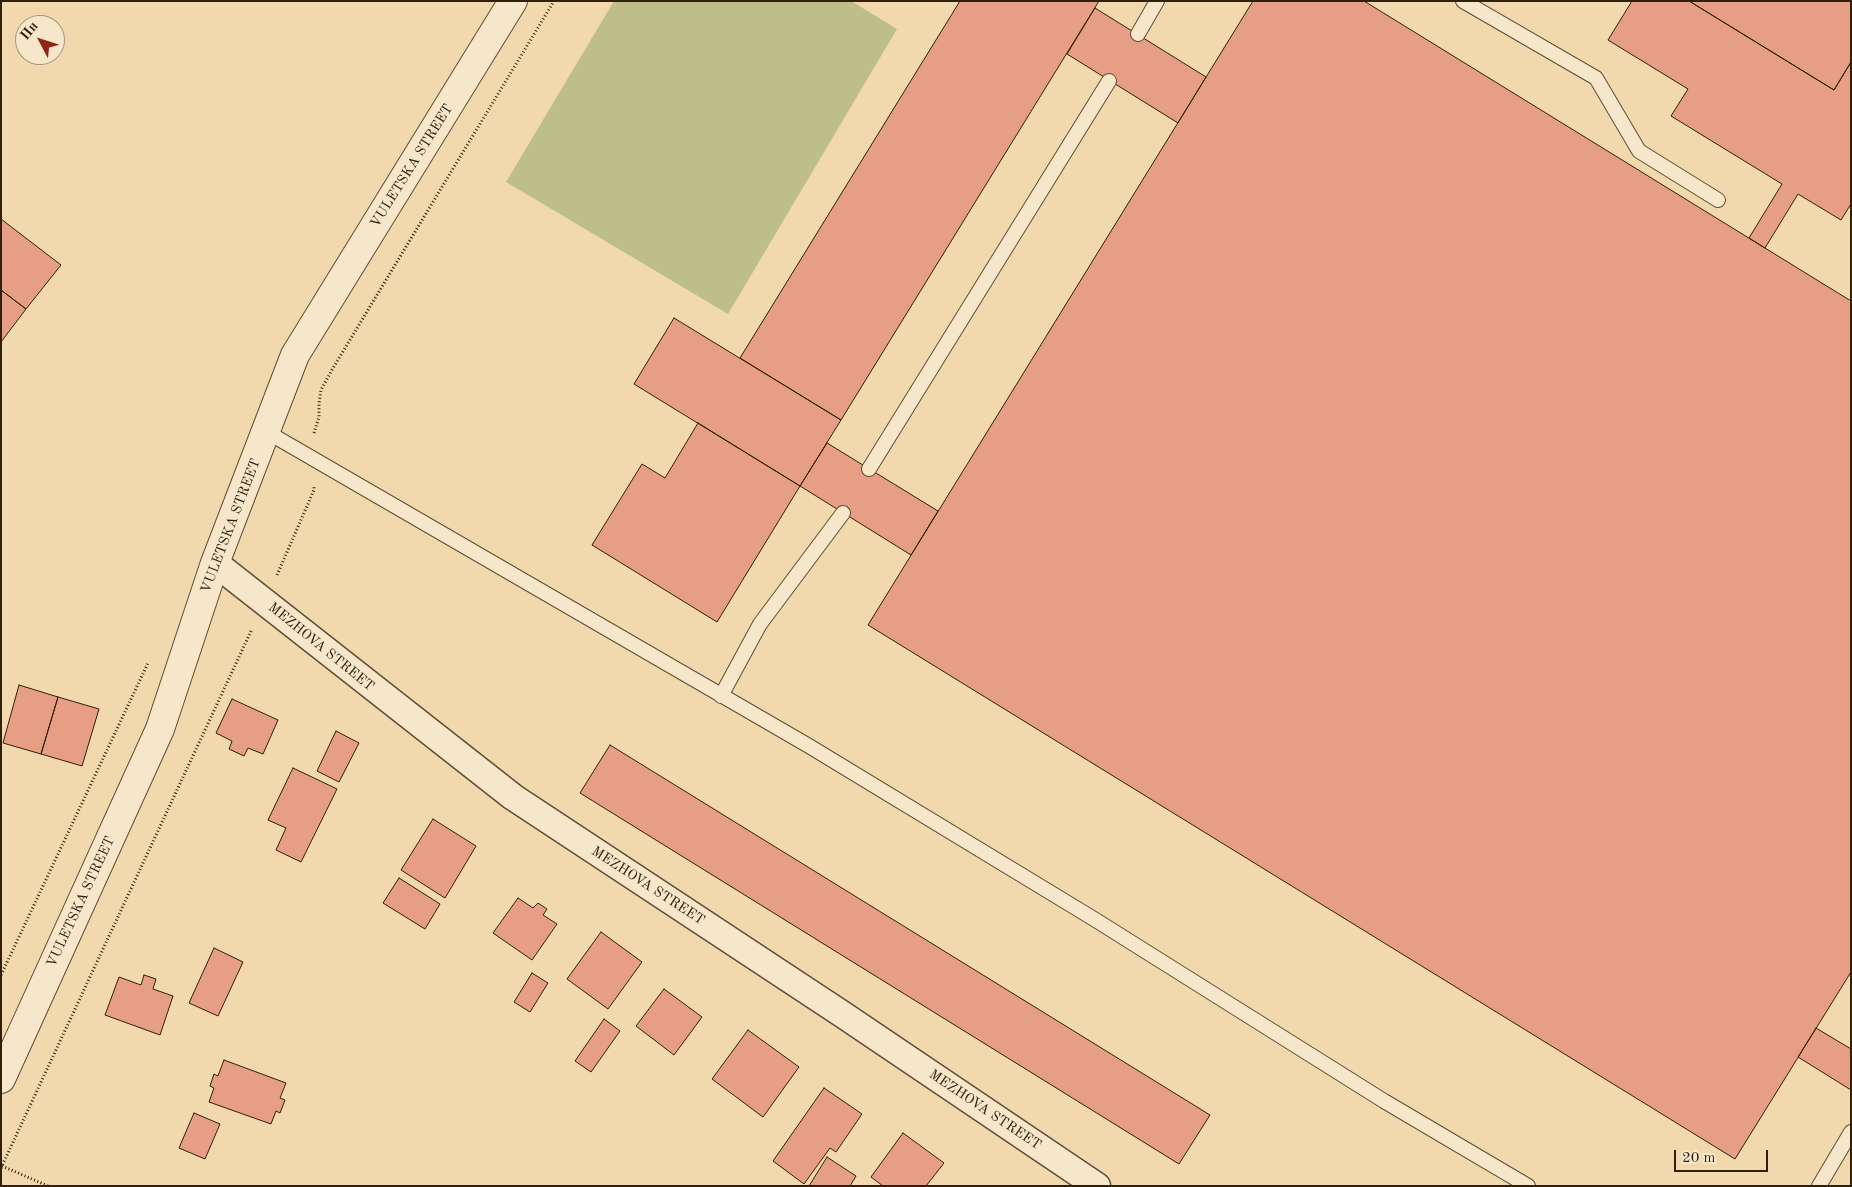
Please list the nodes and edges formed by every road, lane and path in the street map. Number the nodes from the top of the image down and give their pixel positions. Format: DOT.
graph roads {
  1 [pos="513,1"];
  2 [pos="554,1"];
  3 [pos="1157,1"];
  4 [pos="1463,1"];
  5 [pos="1138,34"];
  6 [pos="1109,80"];
  7 [pos="1718,200"];
  8 [pos="267,432"];
  9 [pos="307,454"];
  10 [pos="869,469"];
  11 [pos="843,513"];
  12 [pos="215,563"];
  13 [pos="265,602"];
  14 [pos="149,660"];
  15 [pos="721,696"];
  16 [pos="1,975"];
  17 [pos="1,1079"];
  18 [pos="1851,1132"];
  19 [pos="2,1167"];
  20 [pos="48,1186"];
  21 [pos="1097,1186"];
  22 [pos="1528,1186"];
  23 [pos="1819,1186"];
  1 -- 8 [label="street, VULETSKA STREET"];
  2 -- 9 [label="path"];
  3 -- 5 [label="lane"];
  4 -- 7 [label="lane"];
  6 -- 10 [label="lane"];
  8 -- 9 [label="lane"];
  8 -- 12 [label="street, VULETSKA STREET"];
  9 -- 13 [label="path"];
  9 -- 15 [label="lane"];
  11 -- 15 [label="lane"];
  12 -- 13 [label="street, MEZHOVA STREET"];
  12 -- 17 [label="street, VULETSKA STREET"];
  13 -- 19 [label="path"];
  13 -- 21 [label="street, MEZHOVA STREET"];
  14 -- 16 [label="path"];
  15 -- 22 [label="lane"];
  18 -- 23 [label="lane"];
  19 -- 20 [label="path"];
}
